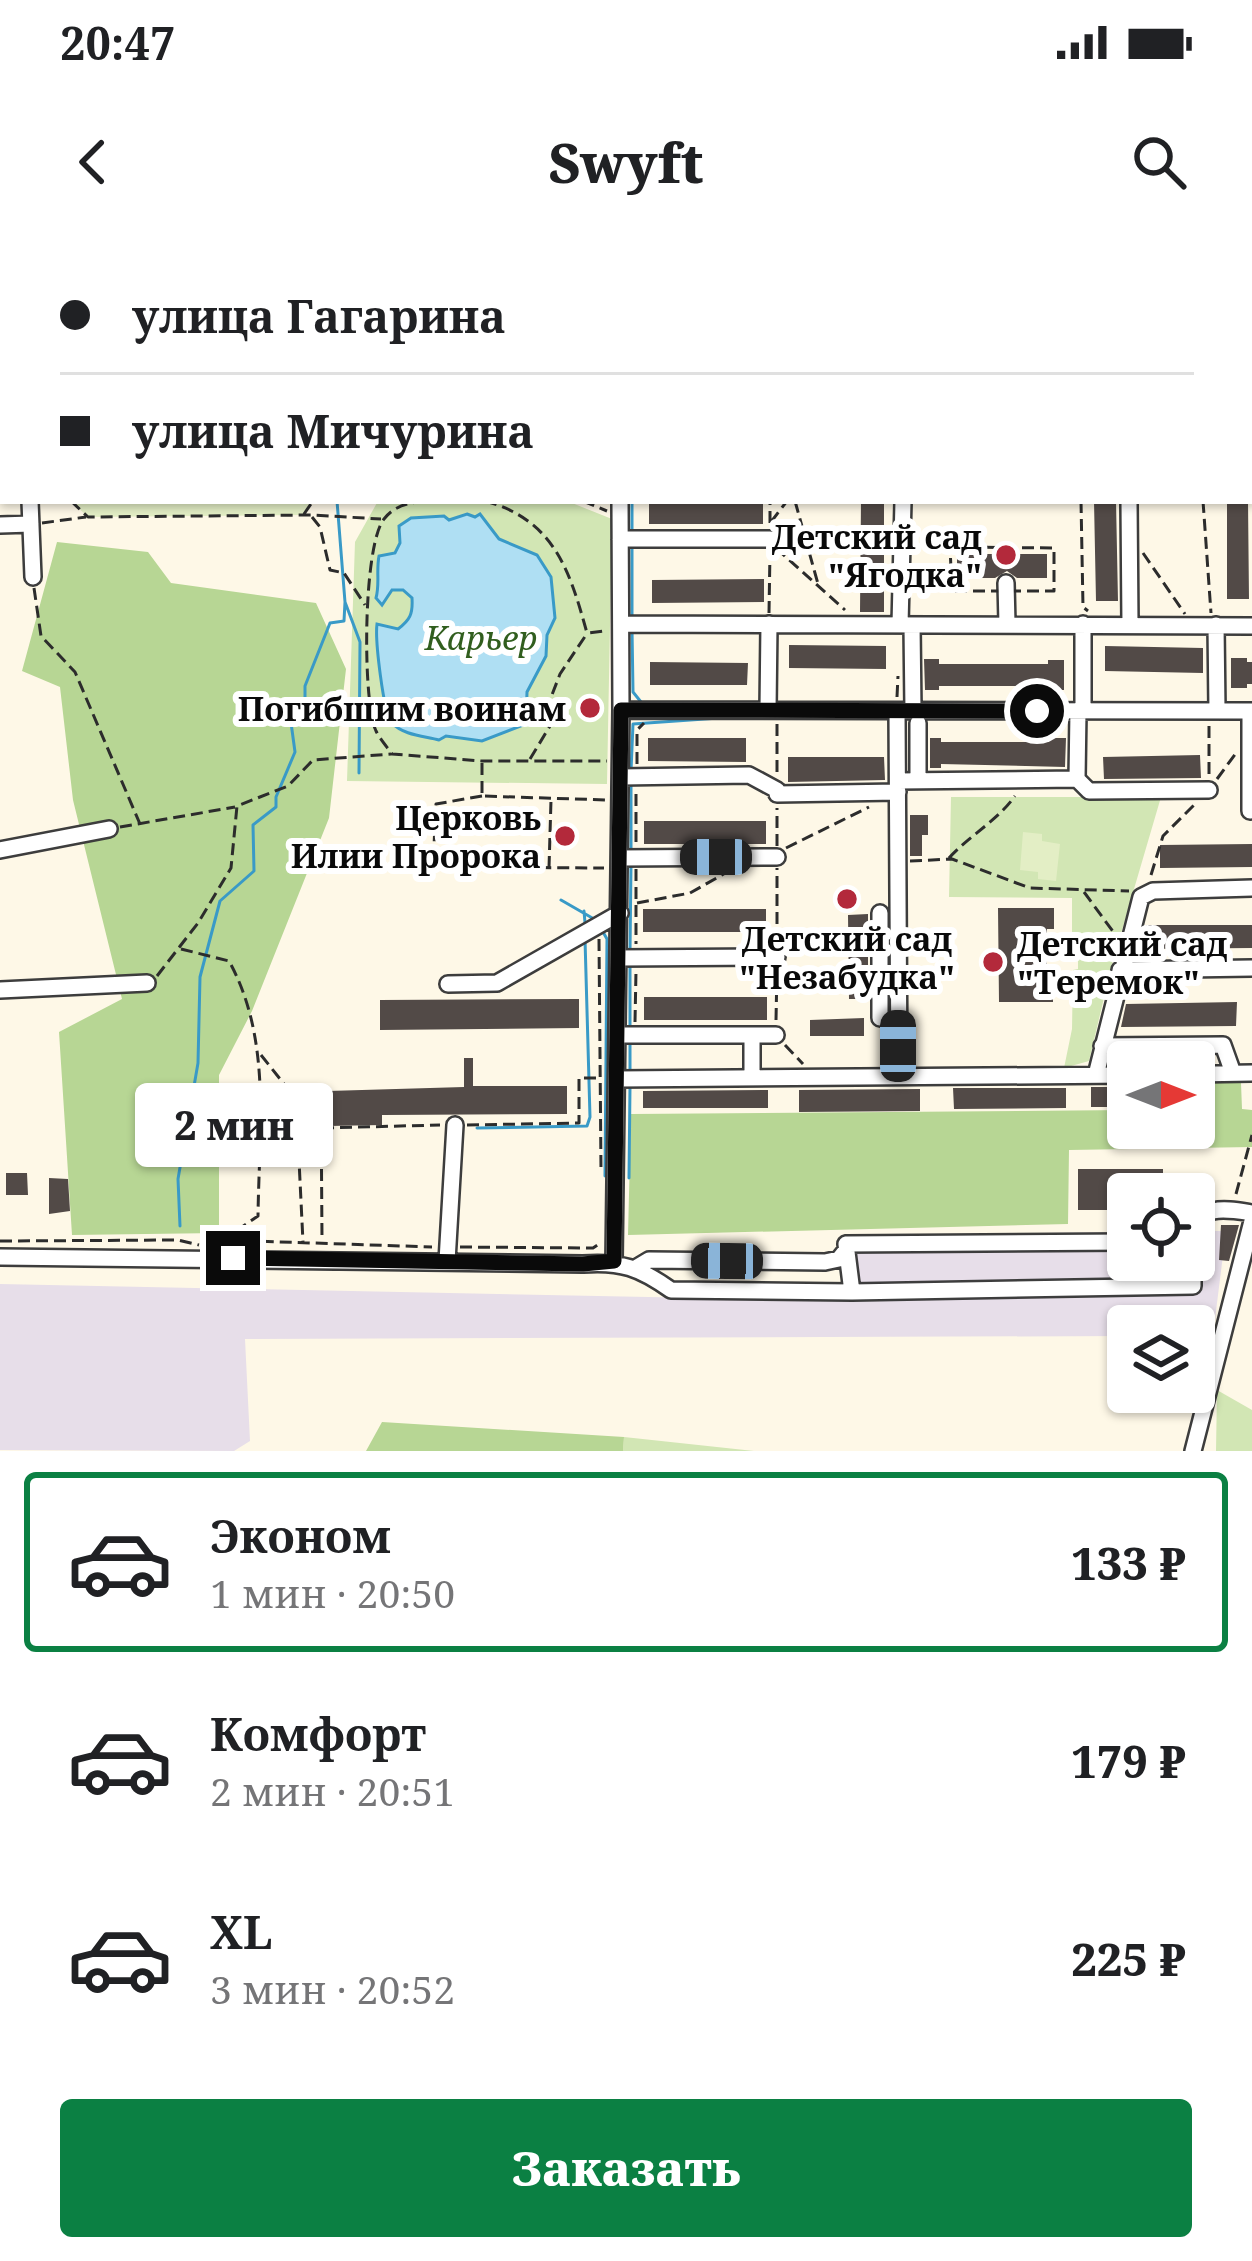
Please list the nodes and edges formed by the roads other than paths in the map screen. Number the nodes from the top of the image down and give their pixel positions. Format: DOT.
graph roads {
  1 [pos="30,504"];
  2 [pos="903,504"];
  3 [pos="1130,504"];
  4 [pos="620,508"];
  5 [pos="31,524"];
  6 [pos="0,525"];
  7 [pos="770,531"];
  8 [pos="620,539"];
  9 [pos="33,577"];
  10 [pos="1006,583"];
  11 [pos="769,624"];
  12 [pos="1006,624"];
  13 [pos="1087,624"];
  14 [pos="906,625"];
  15 [pos="1130,625"];
  16 [pos="1207,626"];
  17 [pos="1252,626"];
  18 [pos="615,627"];
  19 [pos="621,710"];
  20 [pos="1080,711"];
  21 [pos="1251,711"];
  22 [pos="909,715"];
  23 [pos="768,716"];
  24 [pos="1213,718"];
  25 [pos="1250,735"];
  26 [pos="629,777"];
  27 [pos="1077,779"];
  28 [pos="918,781"];
  29 [pos="898,787"];
  30 [pos="1209,790"];
  31 [pos="1250,811"];
  32 [pos="110,829"];
  33 [pos="0,850"];
  34 [pos="777,857"];
  35 [pos="622,861"];
  36 [pos="1252,888"];
  37 [pos="880,913"];
  38 [pos="610,919"];
  39 [pos="777,957"];
  40 [pos="627,958"];
  41 [pos="1252,968"];
  42 [pos="1120,970"];
  43 [pos="147,983"];
  44 [pos="448,984"];
  45 [pos="0,990"];
  46 [pos="898,1016"];
  47 [pos="627,1035"];
  48 [pos="752,1036"];
  49 [pos="776,1036"];
  50 [pos="1102,1046"];
  51 [pos="1215,1073"];
  52 [pos="1233,1073"];
  53 [pos="1252,1073"];
  54 [pos="1096,1075"];
  55 [pos="1107,1075"];
  56 [pos="899,1077"];
  57 [pos="600,1078"];
  58 [pos="752,1078"];
  59 [pos="454,1125"];
  60 [pos="1215,1210"];
  61 [pos="1252,1217"];
  62 [pos="1107,1242"];
  63 [pos="847,1249"];
  64 [pos="447,1254"];
  65 [pos="0,1257"];
  66 [pos="1247,1258"];
  67 [pos="614,1261"];
  68 [pos="634,1269"];
  69 [pos="1193,1281"];
  70 [pos="852,1292"];
  71 [pos="1192,1451"];
  1 -- 5 [label="street"];
  2 -- 14 [label="street"];
  3 -- 15 [label="street"];
  4 -- 8 [label="street"];
  5 -- 6 [label="street"];
  5 -- 9 [label="street"];
  7 -- 8 [label="street"];
  8 -- 18 [label="street"];
  10 -- 12 [label="street"];
  11 -- 14 [label="street"];
  11 -- 18 [label="street"];
  11 -- 23 [label="street"];
  12 -- 13 [label="street"];
  12 -- 14 [label="street"];
  13 -- 15 [label="street"];
  13 -- 20 [label="street"];
  14 -- 22 [label="street"];
  15 -- 16 [label="street"];
  16 -- 17 [label="street"];
  16 -- 24 [label="street"];
  18 -- 19 [label="street"];
  19 -- 23 [label="street"];
  19 -- 26 [label="street"];
  20 -- 22 [label="street"];
  20 -- 24 [label="street"];
  20 -- 27 [label="street"];
  21 -- 24 [label="street"];
  21 -- 25 [label="street"];
  22 -- 23 [label="street"];
  22 -- 28 [label="street"];
  22 -- 29 [label="street"];
  25 -- 31 [label="street"];
  26 -- 29 [label="street"];
  26 -- 35 [label="street"];
  27 -- 28 [label="street"];
  27 -- 30 [label="street"];
  28 -- 29 [label="street"];
  29 -- 46 [label="street"];
  32 -- 33 [label="street"];
  34 -- 35 [label="street"];
  35 -- 38 [label="street"];
  36 -- 42 [label="street"];
  37 -- 46 [label="street"];
  38 -- 40 [label="street"];
  38 -- 44 [label="street"];
  39 -- 40 [label="street"];
  40 -- 47 [label="street"];
  41 -- 42 [label="street"];
  42 -- 50 [label="street"];
  43 -- 45 [label="street"];
  46 -- 56 [label="street"];
  47 -- 48 [label="street"];
  47 -- 57 [label="street"];
  48 -- 49 [label="street"];
  48 -- 58 [label="street"];
  50 -- 52 [label="street"];
  50 -- 54 [label="street"];
  51 -- 52 [label="street"];
  52 -- 53 [label="street"];
  54 -- 55 [label="street"];
  54 -- 56 [label="street"];
  56 -- 58 [label="street"];
  57 -- 58 [label="street"];
  57 -- 67 [label="street"];
  59 -- 64 [label="street"];
  60 -- 61 [label="street"];
  61 -- 66 [label="street"];
  62 -- 63 [label="street"];
  63 -- 68 [label="street"];
  63 -- 70 [label="street"];
  64 -- 65 [label="street"];
  64 -- 67 [label="street"];
  66 -- 71 [label="street"];
  67 -- 68 [label="street"];
  68 -- 70 [label="street"];
  69 -- 70 [label="street"];
}
